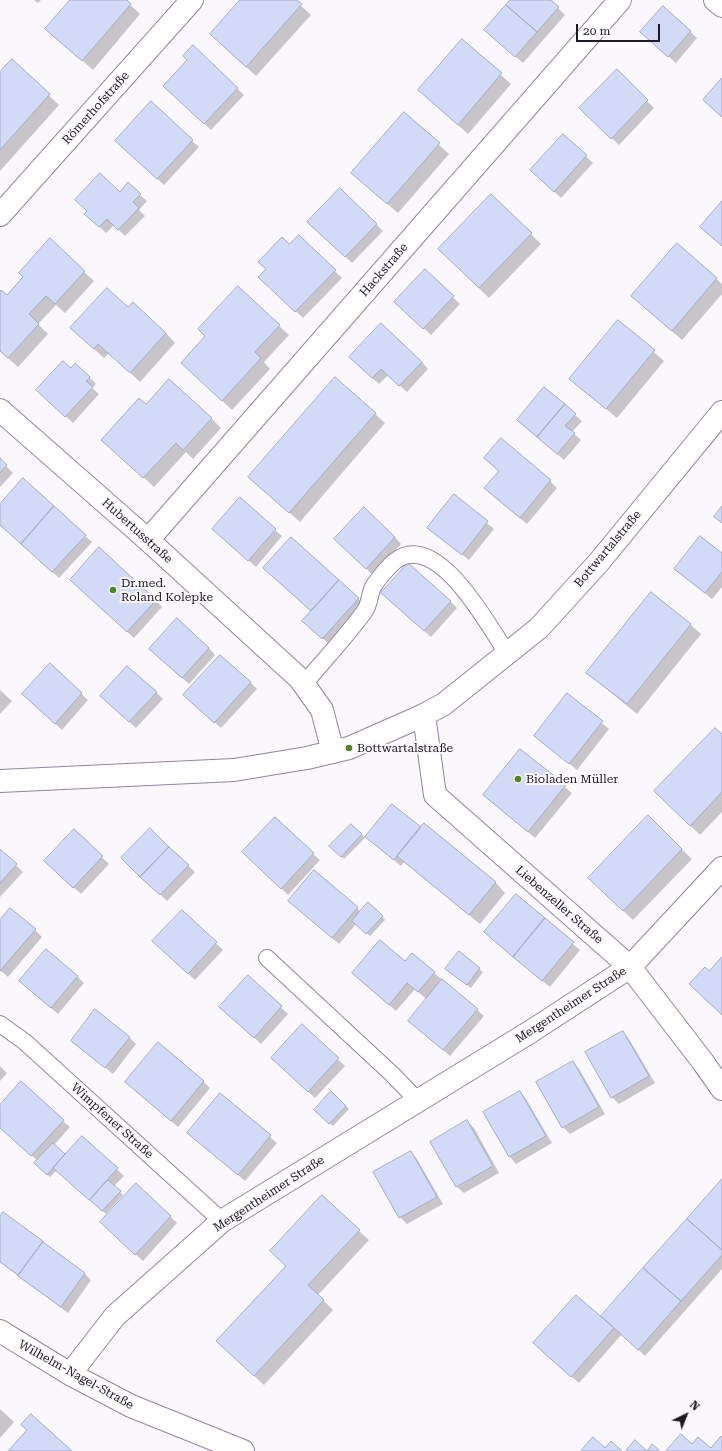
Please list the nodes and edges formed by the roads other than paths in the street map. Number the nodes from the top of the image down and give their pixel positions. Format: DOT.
graph roads {
  1 [pos="192,0"];
  2 [pos="620,0"];
  3 [pos="716,0"];
  4 [pos="722,6"];
  5 [pos="0,215"];
  6 [pos="0,410"];
  7 [pos="722,412"];
  8 [pos="148,540"];
  9 [pos="507,653"];
  10 [pos="304,684"];
  11 [pos="424,715"];
  12 [pos="333,752"];
  13 [pos="0,781"];
  14 [pos="722,868"];
  15 [pos="267,958"];
  16 [pos="630,967"];
  17 [pos="0,1024"];
  18 [pos="722,1089"];
  19 [pos="418,1101"];
  20 [pos="222,1221"];
  21 [pos="0,1332"];
  22 [pos="70,1374"];
  23 [pos="243,1451"];
  1 -- 5 [label="street, Römerhofstraße"];
  2 -- 8 [label="street, Hackstraße"];
  3 -- 4 [label="street"];
  6 -- 8 [label="street, Hubertusstraße"];
  7 -- 9 [label="street, Bottwartalstraße"];
  8 -- 10 [label="street, Hubertusstraße"];
  9 -- 10 [label="lane"];
  9 -- 11 [label="street, Bottwartalstraße"];
  10 -- 12 [label="street, Hubertusstraße"];
  11 -- 12 [label="street, Bottwartalstraße"];
  11 -- 16 [label="street, Liebenzeller Straße"];
  12 -- 13 [label="street, Bottwartalstraße"];
  14 -- 16 [label="street, Mergentheimer Straße"];
  15 -- 19 [label="lane"];
  16 -- 18 [label="street, Liebenzeller Straße"];
  16 -- 19 [label="street, Mergentheimer Straße"];
  17 -- 20 [label="lane, Wimpfener Straße"];
  19 -- 20 [label="street, Mergentheimer Straße"];
  20 -- 22 [label="street, Mergentheimer Straße"];
  21 -- 22 [label="street, Wilhelm-Nagel-Straße"];
  22 -- 23 [label="street, Wilhelm-Nagel-Straße"];
}
